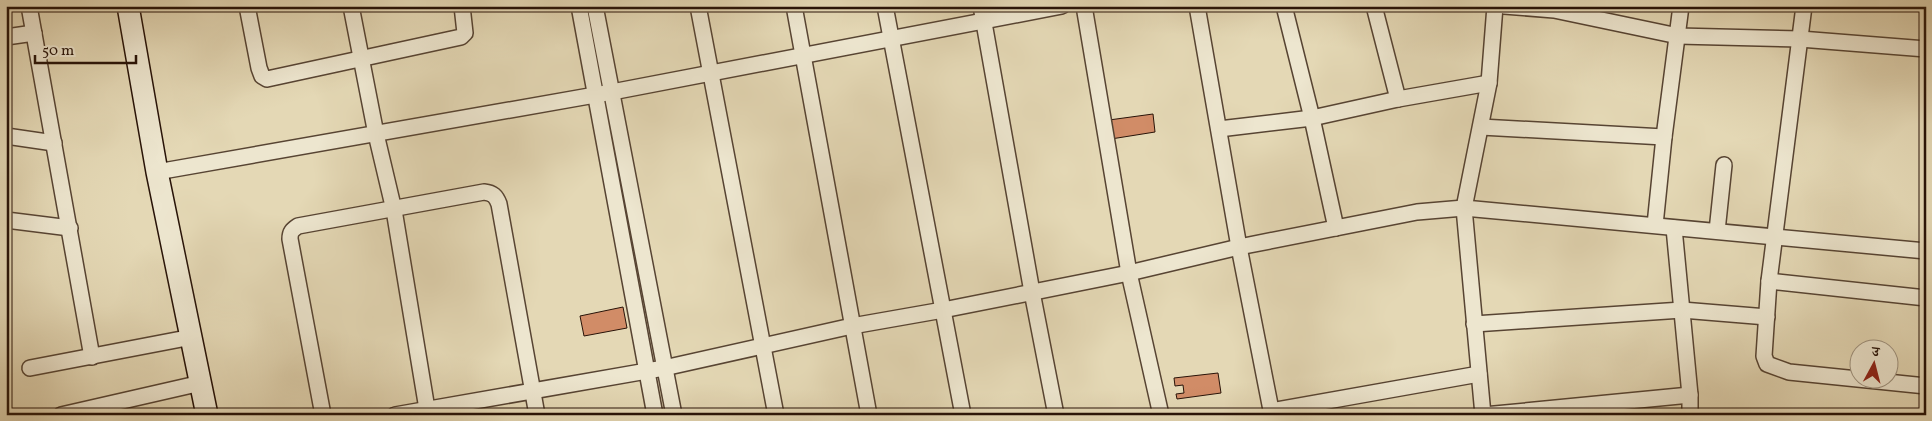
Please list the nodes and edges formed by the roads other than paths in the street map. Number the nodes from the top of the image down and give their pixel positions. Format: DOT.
graph roads {
  1 [pos="29,6"];
  2 [pos="128,6"];
  3 [pos="247,6"];
  4 [pos="351,6"];
  5 [pos="462,6"];
  6 [pos="578,6"];
  7 [pos="596,6"];
  8 [pos="698,6"];
  9 [pos="794,6"];
  10 [pos="885,6"];
  11 [pos="1062,6"];
  12 [pos="1084,6"];
  13 [pos="1197,6"];
  14 [pos="1284,6"];
  15 [pos="1374,6"];
  16 [pos="1495,6"];
  17 [pos="1504,6"];
  18 [pos="1681,6"];
  19 [pos="1804,6"];
  20 [pos="1554,8"];
  21 [pos="982,14"];
  22 [pos="34,33"];
  23 [pos="1678,36"];
  24 [pos="6,37"];
  25 [pos="892,39"];
  26 [pos="1800,39"];
  27 [pos="1926,49"];
  28 [pos="803,56"];
  29 [pos="360,58"];
  30 [pos="710,73"];
  31 [pos="1489,83"];
  32 [pos="612,92"];
  33 [pos="596,94"];
  34 [pos="1398,99"];
  35 [pos="1312,118"];
  36 [pos="1481,127"];
  37 [pos="1219,129"];
  38 [pos="376,134"];
  39 [pos="6,136"];
  40 [pos="1664,137"];
  41 [pos="54,143"];
  42 [pos="1724,165"];
  43 [pos="157,172"];
  44 [pos="1464,208"];
  45 [pos="394,210"];
  46 [pos="6,220"];
  47 [pos="1655,225"];
  48 [pos="70,228"];
  49 [pos="1336,228"];
  50 [pos="1674,228"];
  51 [pos="1717,231"];
  52 [pos="1775,237"];
  53 [pos="1239,247"];
  54 [pos="1926,251"];
  55 [pos="1129,273"];
  56 [pos="1769,281"];
  57 [pos="1032,292"];
  58 [pos="1926,298"];
  59 [pos="943,310"];
  60 [pos="1682,310"];
  61 [pos="1767,317"];
  62 [pos="1474,324"];
  63 [pos="852,326"];
  64 [pos="192,338"];
  65 [pos="763,346"];
  66 [pos="92,356"];
  67 [pos="30,368"];
  68 [pos="664,368"];
  69 [pos="646,372"];
  70 [pos="1478,374"];
  71 [pos="201,383"];
  72 [pos="1926,386"];
  73 [pos="532,391"];
  74 [pos="1690,395"];
  75 [pos="427,411"];
  76 [pos="1271,413"];
  77 [pos="61,415"];
  78 [pos="207,415"];
  79 [pos="323,415"];
  80 [pos="395,415"];
  81 [pos="537,415"];
  82 [pos="655,415"];
  83 [pos="674,415"];
  84 [pos="776,415"];
  85 [pos="869,415"];
  86 [pos="963,415"];
  87 [pos="1056,415"];
  88 [pos="1161,415"];
  89 [pos="1484,415"];
  90 [pos="1690,415"];
  1 -- 22 [label="street"];
  2 -- 43 [label="street"];
  3 -- 29 [label="street"];
  4 -- 29 [label="street"];
  5 -- 29 [label="street"];
  6 -- 33 [label="street"];
  7 -- 32 [label="street"];
  8 -- 30 [label="street"];
  9 -- 28 [label="street"];
  10 -- 25 [label="street"];
  11 -- 21 [label="street"];
  12 -- 55 [label="street"];
  13 -- 37 [label="street"];
  14 -- 35 [label="street"];
  15 -- 34 [label="street"];
  16 -- 31 [label="street"];
  17 -- 20 [label="street"];
  18 -- 23 [label="street"];
  19 -- 26 [label="street"];
  20 -- 23 [label="street"];
  21 -- 25 [label="street"];
  21 -- 57 [label="street"];
  22 -- 24 [label="street"];
  22 -- 41 [label="street"];
  23 -- 26 [label="street"];
  23 -- 40 [label="street"];
  25 -- 28 [label="street"];
  25 -- 59 [label="street"];
  26 -- 27 [label="street"];
  26 -- 52 [label="street"];
  28 -- 30 [label="street"];
  28 -- 63 [label="street"];
  29 -- 38 [label="street"];
  30 -- 32 [label="street"];
  30 -- 65 [label="street"];
  31 -- 34 [label="street"];
  31 -- 36 [label="street"];
  32 -- 33 [label="street"];
  32 -- 68 [label="street"];
  33 -- 38 [label="street"];
  33 -- 69 [label="street"];
  34 -- 35 [label="street"];
  35 -- 37 [label="street"];
  35 -- 49 [label="street"];
  36 -- 40 [label="street"];
  36 -- 44 [label="street"];
  37 -- 53 [label="street"];
  38 -- 43 [label="street"];
  38 -- 45 [label="street"];
  39 -- 41 [label="street"];
  40 -- 47 [label="street"];
  41 -- 48 [label="street"];
  42 -- 51 [label="street"];
  43 -- 64 [label="street"];
  44 -- 47 [label="street"];
  44 -- 49 [label="street"];
  44 -- 62 [label="street"];
  45 -- 73 [label="street"];
  45 -- 75 [label="street"];
  45 -- 79 [label="street"];
  46 -- 48 [label="street"];
  47 -- 50 [label="street"];
  48 -- 66 [label="street"];
  49 -- 53 [label="street"];
  50 -- 51 [label="street"];
  50 -- 60 [label="street"];
  51 -- 52 [label="street"];
  52 -- 54 [label="street"];
  52 -- 56 [label="street"];
  53 -- 55 [label="street"];
  53 -- 76 [label="street"];
  55 -- 57 [label="street"];
  55 -- 88 [label="street"];
  56 -- 58 [label="street"];
  56 -- 61 [label="street"];
  57 -- 59 [label="street"];
  57 -- 87 [label="street"];
  59 -- 63 [label="street"];
  59 -- 86 [label="street"];
  60 -- 61 [label="street"];
  60 -- 62 [label="street"];
  60 -- 74 [label="street"];
  61 -- 72 [label="street"];
  62 -- 70 [label="street"];
  63 -- 65 [label="street"];
  63 -- 85 [label="street"];
  64 -- 66 [label="street"];
  64 -- 71 [label="street"];
  65 -- 68 [label="street"];
  65 -- 84 [label="street"];
  66 -- 67 [label="street"];
  68 -- 69 [label="street"];
  68 -- 83 [label="street"];
  69 -- 73 [label="street"];
  69 -- 82 [label="street"];
  70 -- 76 [label="street"];
  70 -- 89 [label="street"];
  71 -- 77 [label="street"];
  71 -- 78 [label="street"];
  73 -- 75 [label="street"];
  73 -- 81 [label="street"];
  74 -- 89 [label="street"];
  74 -- 90 [label="street"];
  75 -- 80 [label="street"];
}
